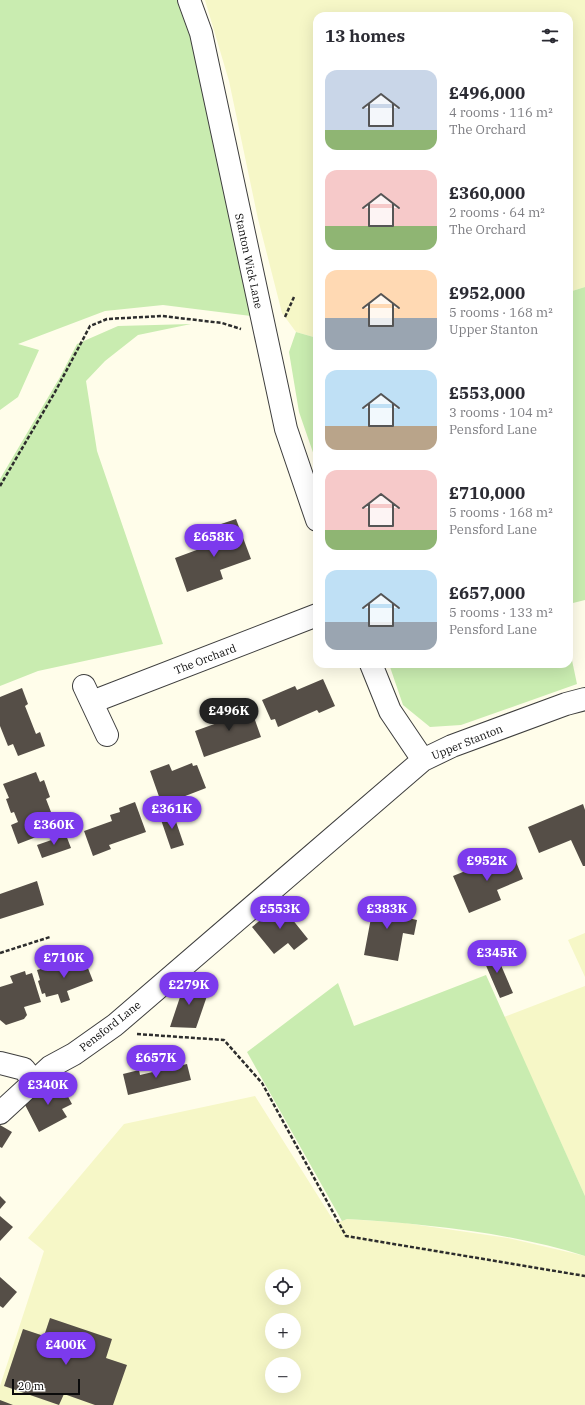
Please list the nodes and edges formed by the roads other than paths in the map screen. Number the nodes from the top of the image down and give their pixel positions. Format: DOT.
graph roads {
  1 [pos="189,0"];
  2 [pos="313,508"];
  3 [pos="313,616"];
  4 [pos="373,668"];
  5 [pos="585,700"];
  6 [pos="107,735"];
  7 [pos="423,760"];
  8 [pos="309,857"];
  9 [pos="0,1063"];
  10 [pos="34,1082"];
  11 [pos="0,1113"];
  1 -- 2 [label="street, Stanton Wick Lane"];
  3 -- 6 [label="street, The Orchard"];
  4 -- 7 [label="street"];
  5 -- 7 [label="street, Upper Stanton"];
  7 -- 8 [label="street, Upper Stanton"];
  8 -- 10 [label="street, Pensford Lane"];
  9 -- 10 [label="street"];
  10 -- 11 [label="street, Pensford Lane"];
}
